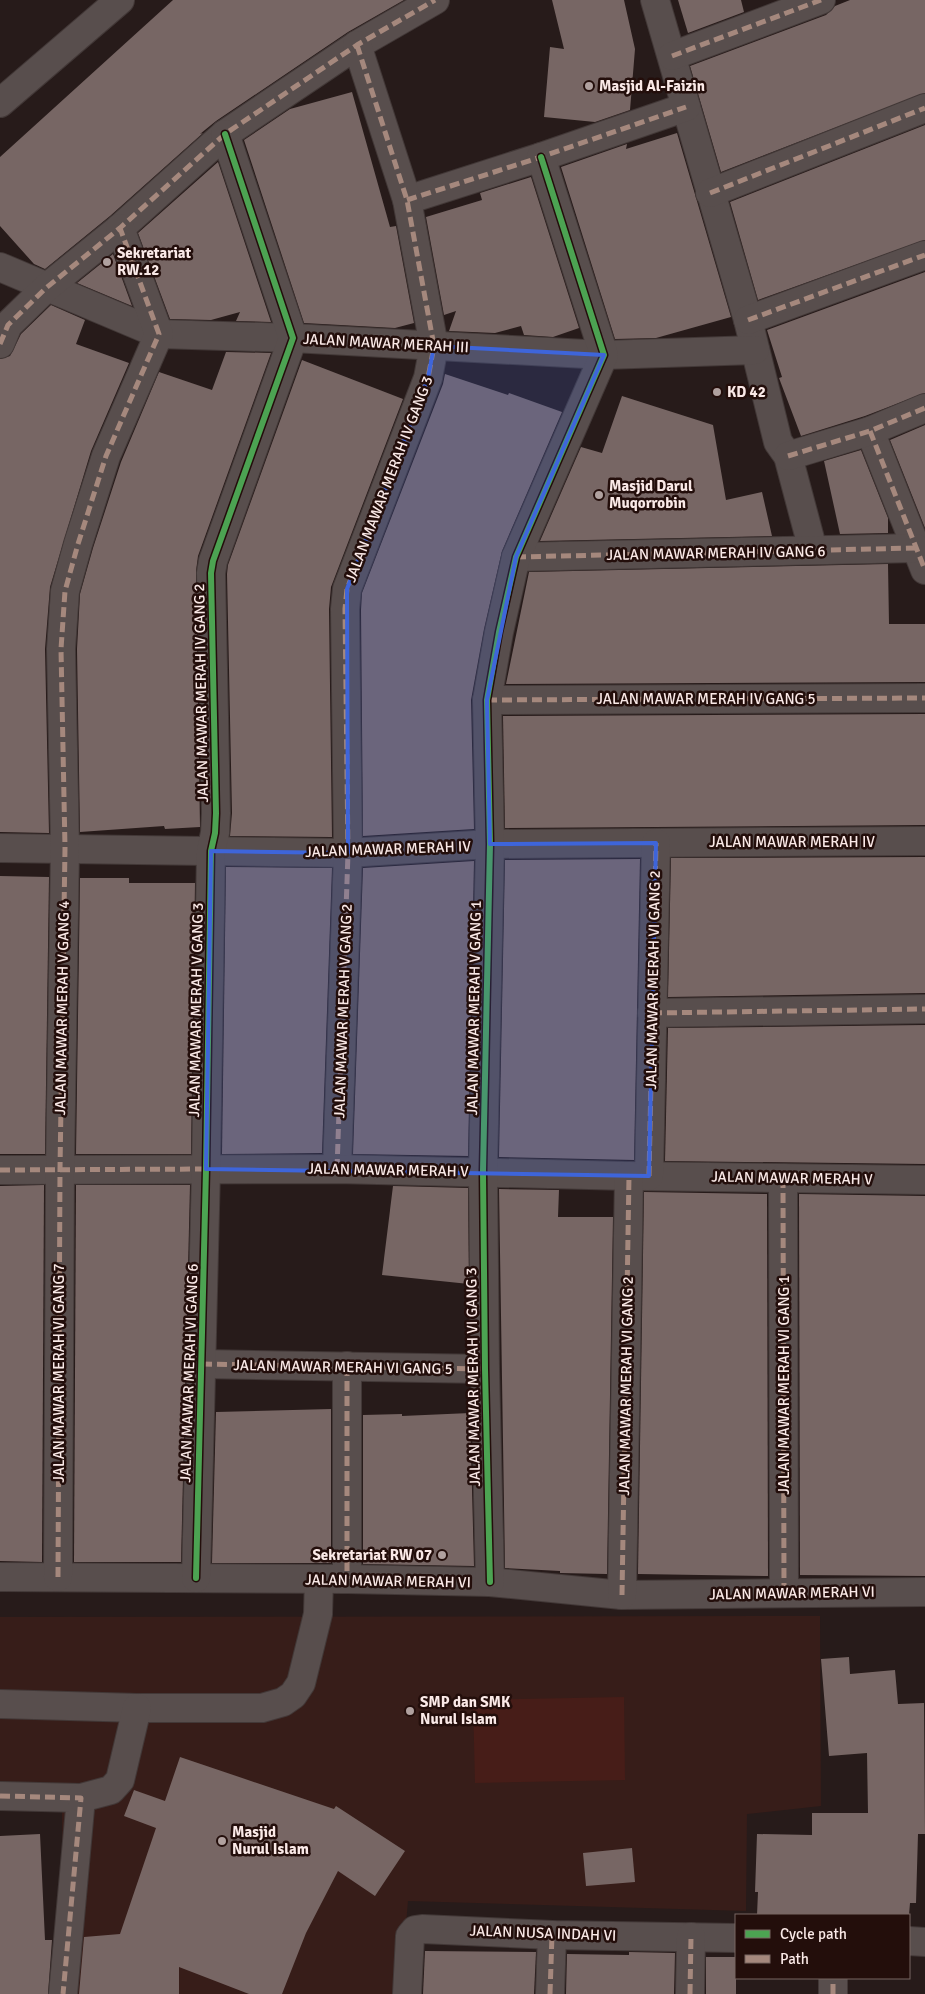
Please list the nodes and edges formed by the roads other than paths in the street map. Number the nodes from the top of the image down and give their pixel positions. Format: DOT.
graph roads {
  1 [pos="120,0"];
  2 [pos="435,0"];
  3 [pos="655,0"];
  4 [pos="821,0"];
  5 [pos="357,45"];
  6 [pos="672,56"];
  7 [pos="0,103"];
  8 [pos="686,107"];
  9 [pos="925,108"];
  10 [pos="225,134"];
  11 [pos="541,157"];
  12 [pos="710,193"];
  13 [pos="407,200"];
  14 [pos="120,228"];
  15 [pos="925,255"];
  16 [pos="0,267"];
  17 [pos="46,288"];
  18 [pos="748,320"];
  19 [pos="159,334"];
  20 [pos="293,338"];
  21 [pos="0,344"];
  22 [pos="434,346"];
  23 [pos="755,350"];
  24 [pos="604,355"];
  25 [pos="925,408"];
  26 [pos="870,431"];
  27 [pos="788,456"];
  28 [pos="813,550"];
  29 [pos="516,557"];
  30 [pos="920,559"];
  31 [pos="925,698"];
  32 [pos="487,700"];
  33 [pos="925,841"];
  34 [pos="490,844"];
  35 [pos="656,844"];
  36 [pos="0,848"];
  37 [pos="65,848"];
  38 [pos="211,851"];
  39 [pos="348,852"];
  40 [pos="925,1009"];
  41 [pos="652,1013"];
  42 [pos="60,1169"];
  43 [pos="206,1169"];
  44 [pos="337,1169"];
  45 [pos="0,1170"];
  46 [pos="483,1171"];
  47 [pos="639,1176"];
  48 [pos="783,1178"];
  49 [pos="925,1180"];
  50 [pos="202,1364"];
  51 [pos="347,1366"];
  52 [pos="485,1369"];
  53 [pos="58,1577"];
  54 [pos="0,1578"];
  55 [pos="196,1578"];
  56 [pos="347,1579"];
  57 [pos="319,1580"];
  58 [pos="490,1582"];
  59 [pos="925,1592"];
  60 [pos="784,1593"];
  61 [pos="622,1595"];
  62 [pos="0,1704"];
  63 [pos="137,1708"];
  64 [pos="0,1796"];
  65 [pos="81,1798"];
  66 [pos="552,1935"];
  67 [pos="691,1937"];
  68 [pos="735,1938"];
  69 [pos="910,1942"];
  70 [pos="925,1942"];
  71 [pos="833,1979"];
  72 [pos="63,1994"];
  73 [pos="407,1994"];
  74 [pos="550,1994"];
  75 [pos="690,1994"];
  76 [pos="833,1994"];
  1 -- 7 [label="street"];
  2 -- 5 [label="street"];
  3 -- 6 [label="street"];
  4 -- 6 [label="street"];
  5 -- 10 [label="street"];
  5 -- 13 [label="street"];
  6 -- 8 [label="street"];
  8 -- 11 [label="street"];
  8 -- 12 [label="street"];
  9 -- 12 [label="street"];
  10 -- 14 [label="street"];
  10 -- 20 [label="street"];
  11 -- 13 [label="street"];
  11 -- 24 [label="street"];
  12 -- 18 [label="street"];
  13 -- 22 [label="street"];
  14 -- 17 [label="street"];
  14 -- 19 [label="street"];
  15 -- 18 [label="street"];
  16 -- 17 [label="street, JALAN MAWAR MERAH III"];
  17 -- 19 [label="street, JALAN MAWAR MERAH III"];
  17 -- 21 [label="street"];
  18 -- 23 [label="street"];
  19 -- 20 [label="street, JALAN MAWAR MERAH III"];
  19 -- 37 [label="street, JALAN MAWAR MERAH V GANG 4"];
  20 -- 22 [label="street, JALAN MAWAR MERAH III"];
  20 -- 38 [label="street, JALAN MAWAR MERAH IV GANG 2"];
  22 -- 24 [label="street, JALAN MAWAR MERAH III"];
  22 -- 39 [label="street, JALAN MAWAR MERAH IV GANG 3"];
  23 -- 24 [label="street, JALAN MAWAR MERAH III"];
  23 -- 27 [label="street"];
  24 -- 29 [label="street, JALAN MAWAR MERAH V GANG 1"];
  25 -- 26 [label="street"];
  26 -- 27 [label="street"];
  26 -- 30 [label="street"];
  27 -- 28 [label="street"];
  28 -- 29 [label="street, JALAN MAWAR MERAH IV GANG 6"];
  28 -- 30 [label="street, JALAN MAWAR MERAH IV GANG 6"];
  29 -- 32 [label="street, JALAN MAWAR MERAH V GANG 1"];
  31 -- 32 [label="street, JALAN MAWAR MERAH IV GANG 5"];
  32 -- 34 [label="street, JALAN MAWAR MERAH V GANG 1"];
  33 -- 35 [label="street, JALAN MAWAR MERAH IV"];
  34 -- 35 [label="street, JALAN MAWAR MERAH IV"];
  34 -- 39 [label="street, JALAN MAWAR MERAH IV"];
  34 -- 46 [label="street, JALAN MAWAR MERAH V GANG 1"];
  35 -- 41 [label="street, JALAN MAWAR MERAH VI GANG 2"];
  36 -- 37 [label="street, JALAN MAWAR MERAH IV"];
  37 -- 38 [label="street, JALAN MAWAR MERAH IV"];
  37 -- 42 [label="street, JALAN MAWAR MERAH V GANG 4"];
  38 -- 39 [label="street, JALAN MAWAR MERAH IV"];
  38 -- 43 [label="street, JALAN MAWAR MERAH V GANG 3"];
  39 -- 44 [label="street, JALAN MAWAR MERAH V GANG 2"];
  40 -- 41 [label="street"];
  41 -- 47 [label="street, JALAN MAWAR MERAH VI GANG 2"];
  42 -- 43 [label="street, JALAN MAWAR MERAH V"];
  42 -- 45 [label="street, JALAN MAWAR MERAH V"];
  42 -- 53 [label="street, JALAN MAWAR MERAH VI GANG 7"];
  43 -- 44 [label="street, JALAN MAWAR MERAH V"];
  43 -- 50 [label="street, JALAN MAWAR MERAH VI GANG 6"];
  44 -- 46 [label="street, JALAN MAWAR MERAH V"];
  46 -- 47 [label="street, JALAN MAWAR MERAH V"];
  46 -- 52 [label="street, JALAN MAWAR MERAH VI GANG 3"];
  47 -- 48 [label="street, JALAN MAWAR MERAH V"];
  47 -- 61 [label="street, JALAN MAWAR MERAH VI GANG 2"];
  48 -- 49 [label="street, JALAN MAWAR MERAH V"];
  48 -- 60 [label="street, JALAN MAWAR MERAH VI GANG 1"];
  50 -- 51 [label="street, JALAN MAWAR MERAH VI GANG 5"];
  50 -- 55 [label="street, JALAN MAWAR MERAH VI GANG 6"];
  51 -- 52 [label="street, JALAN MAWAR MERAH VI GANG 5"];
  51 -- 56 [label="street"];
  52 -- 58 [label="street, JALAN MAWAR MERAH VI GANG 3"];
  53 -- 54 [label="street, JALAN MAWAR MERAH VI"];
  53 -- 55 [label="street, JALAN MAWAR MERAH VI"];
  55 -- 57 [label="street, JALAN MAWAR MERAH VI"];
  56 -- 57 [label="street, JALAN MAWAR MERAH VI"];
  56 -- 58 [label="street, JALAN MAWAR MERAH VI"];
  57 -- 63 [label="street"];
  58 -- 61 [label="street, JALAN MAWAR MERAH VI"];
  59 -- 60 [label="street, JALAN MAWAR MERAH VI"];
  60 -- 61 [label="street, JALAN MAWAR MERAH VI"];
  62 -- 63 [label="street"];
  63 -- 65 [label="street"];
  64 -- 65 [label="street"];
  65 -- 72 [label="street"];
  66 -- 67 [label="street, JALAN NUSA INDAH VI"];
  66 -- 73 [label="street, JALAN NUSA INDAH VI"];
  66 -- 74 [label="street"];
  67 -- 68 [label="street, JALAN NUSA INDAH VI"];
  67 -- 75 [label="street"];
  69 -- 70 [label="street"];
  71 -- 76 [label="street"];
}
